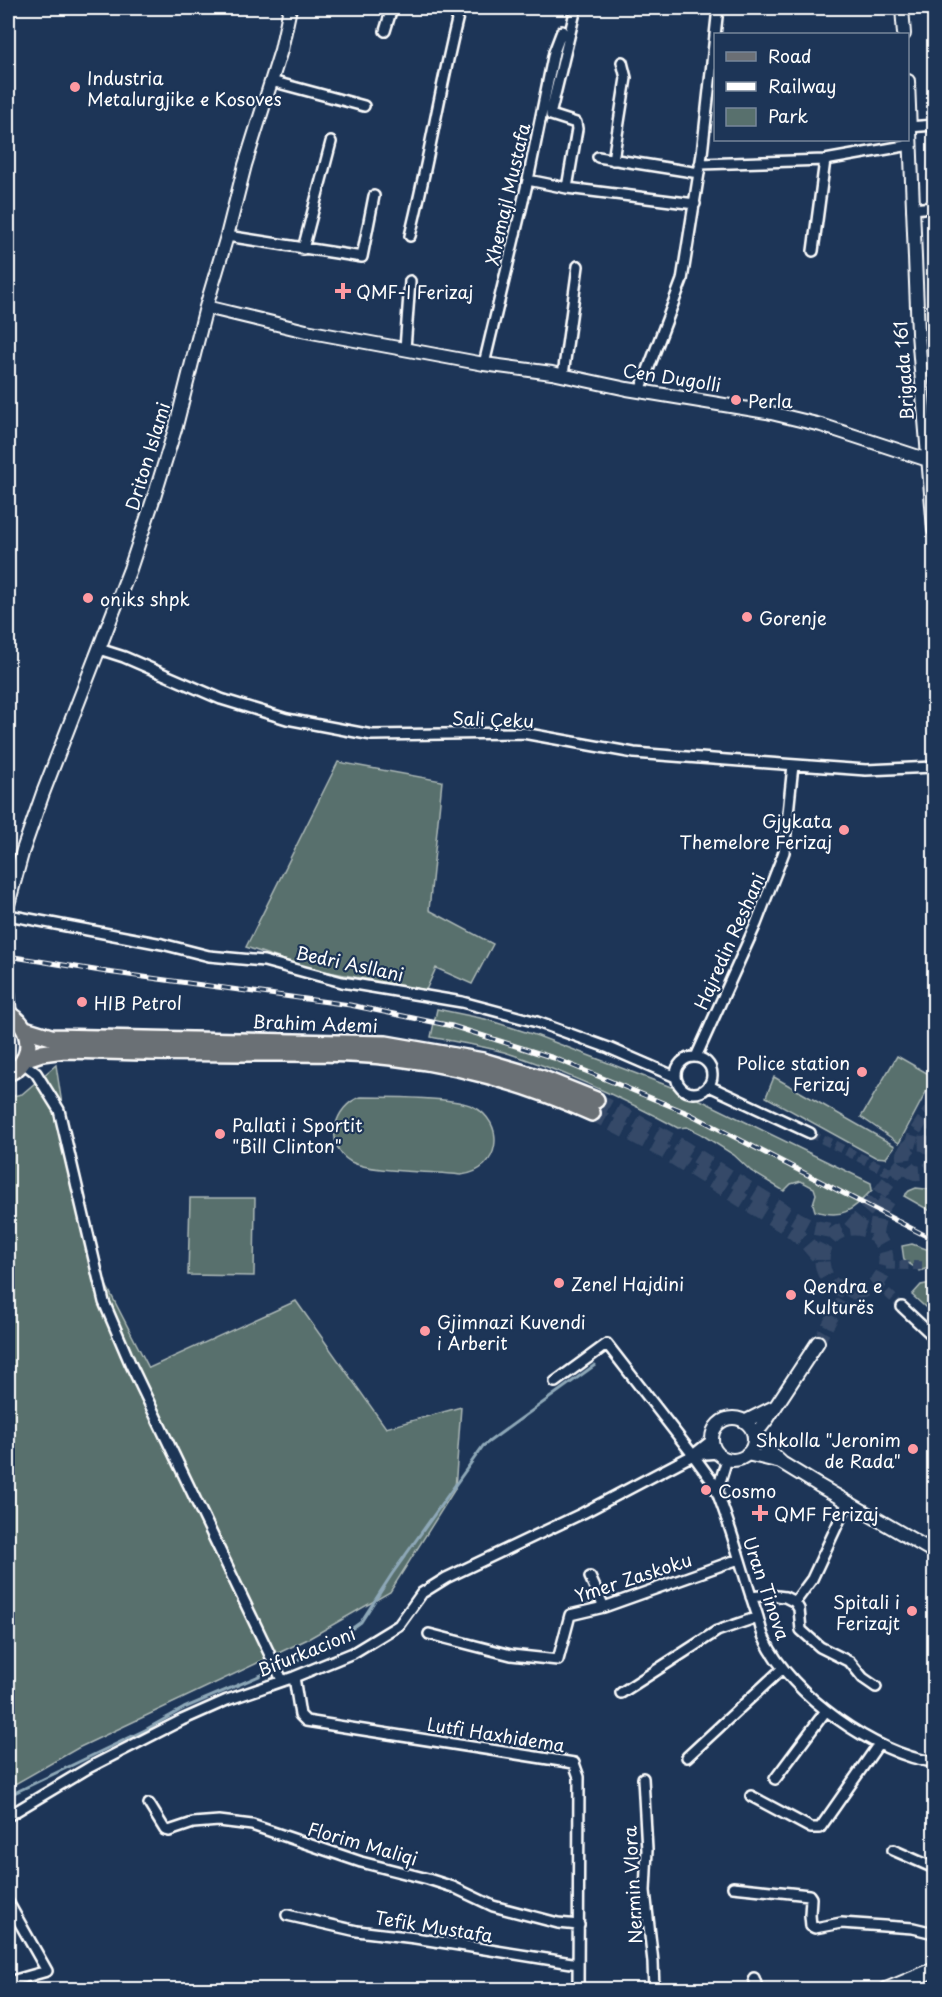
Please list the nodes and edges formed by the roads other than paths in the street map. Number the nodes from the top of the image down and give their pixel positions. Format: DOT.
graph roads {
  1 [pos="290,8"];
  2 [pos="392,8"];
  3 [pos="460,8"];
  4 [pos="576,8"];
  5 [pos="718,8"];
  6 [pos="902,8"];
  7 [pos="385,31"];
  8 [pos="562,31"];
  9 [pos="715,33"];
  10 [pos="904,33"];
  11 [pos="714,44"];
  12 [pos="622,62"];
  13 [pos="271,81"];
  14 [pos="364,106"];
  15 [pos="934,125"];
  16 [pos="909,127"];
  17 [pos="331,142"];
  18 [pos="910,145"];
  19 [pos="598,157"];
  20 [pos="613,160"];
  21 [pos="825,160"];
  22 [pos="700,168"];
  23 [pos="528,180"];
  24 [pos="567,188"];
  25 [pos="374,196"];
  26 [pos="695,204"];
  27 [pos="934,207"];
  28 [pos="912,209"];
  29 [pos="227,236"];
  30 [pos="410,236"];
  31 [pos="303,249"];
  32 [pos="813,251"];
  33 [pos="578,266"];
  34 [pos="410,281"];
  35 [pos="206,307"];
  36 [pos="405,349"];
  37 [pos="484,364"];
  38 [pos="563,375"];
  39 [pos="640,391"];
  40 [pos="928,460"];
  41 [pos="934,530"];
  42 [pos="99,650"];
  43 [pos="794,765"];
  44 [pos="934,768"];
  45 [pos="8,905"];
  46 [pos="8,915"];
  47 [pos="8,991"];
  48 [pos="9,1014"];
  49 [pos="25,1029"];
  50 [pos="696,1057"];
  51 [pos="23,1061"];
  52 [pos="8,1073"];
  53 [pos="676,1077"];
  54 [pos="709,1086"];
  55 [pos="810,1133"];
  56 [pos="902,1307"];
  57 [pos="934,1337"];
  58 [pos="818,1342"];
  59 [pos="555,1382"];
  60 [pos="776,1406"];
  61 [pos="746,1421"];
  62 [pos="754,1437"];
  63 [pos="712,1440"];
  64 [pos="747,1454"];
  65 [pos="693,1455"];
  66 [pos="723,1456"];
  67 [pos="782,1463"];
  68 [pos="717,1492"];
  69 [pos="848,1502"];
  70 [pos="934,1552"];
  71 [pos="739,1559"];
  72 [pos="590,1577"];
  73 [pos="751,1597"];
  74 [pos="795,1602"];
  75 [pos="604,1607"];
  76 [pos="758,1617"];
  77 [pos="429,1634"];
  78 [pos="783,1668"];
  79 [pos="294,1677"];
  80 [pos="281,1678"];
  81 [pos="876,1687"];
  82 [pos="621,1693"];
  83 [pos="825,1712"];
  84 [pos="878,1745"];
  85 [pos="687,1757"];
  86 [pos="934,1762"];
  87 [pos="643,1778"];
  88 [pos="775,1779"];
  89 [pos="750,1796"];
  90 [pos="149,1804"];
  91 [pos="8,1816"];
  92 [pos="892,1850"];
  93 [pos="934,1868"];
  94 [pos="734,1887"];
  95 [pos="8,1902"];
  96 [pos="286,1916"];
  97 [pos="579,1925"];
  98 [pos="934,1933"];
  99 [pos="578,1965"];
  100 [pos="934,1970"];
  101 [pos="754,1978"];
  102 [pos="8,1982"];
  103 [pos="578,1989"];
  104 [pos="654,1989"];
  105 [pos="758,1989"];
  106 [pos="886,1989"];
  1 -- 13 [label="street, Driton Islami"];
  2 -- 7 [label="street"];
  3 -- 30 [label="street"];
  4 -- 24 [label="street"];
  5 -- 9 [label="street"];
  6 -- 10 [label="street"];
  8 -- 23 [label="street, Xhemajl Mustafa"];
  11 -- 22 [label="street"];
  12 -- 20 [label="street"];
  13 -- 14 [label="street"];
  13 -- 29 [label="street, Driton Islami"];
  15 -- 16 [label="street"];
  16 -- 18 [label="street, Brigada 161"];
  17 -- 31 [label="street"];
  18 -- 21 [label="street"];
  18 -- 28 [label="street, Brigada 161"];
  19 -- 20 [label="street"];
  20 -- 22 [label="street"];
  21 -- 22 [label="street"];
  21 -- 32 [label="street"];
  22 -- 26 [label="street"];
  23 -- 24 [label="street"];
  23 -- 37 [label="street, Xhemajl Mustafa"];
  24 -- 26 [label="street"];
  25 -- 31 [label="street"];
  26 -- 39 [label="street"];
  27 -- 28 [label="street"];
  28 -- 40 [label="street, Brigada 161"];
  29 -- 31 [label="street"];
  29 -- 35 [label="street, Driton Islami"];
  33 -- 38 [label="street"];
  34 -- 36 [label="street"];
  35 -- 36 [label="street, Cen Dugolli"];
  35 -- 42 [label="street, Driton Islami"];
  36 -- 37 [label="street, Cen Dugolli"];
  37 -- 38 [label="street, Cen Dugolli"];
  38 -- 39 [label="street, Cen Dugolli"];
  39 -- 40 [label="street, Cen Dugolli"];
  40 -- 41 [label="street, Brigada 161"];
  42 -- 43 [label="street, Sali Çeku"];
  42 -- 45 [label="street, Driton Islami"];
  43 -- 44 [label="street, Sali Çeku"];
  43 -- 50 [label="street, Hajredin Reshani"];
  46 -- 53 [label="street, Bedri Asllani"];
  47 -- 48 [label="street"];
  48 -- 49 [label="main road, Brahim Ademi"];
  49 -- 51 [label="main road"];
  49 -- 51 [label="main road, Brahim Ademi"];
  50 -- 53 [label="street"];
  50 -- 54 [label="street"];
  51 -- 52 [label="main road, Brahim Ademi"];
  51 -- 80 [label="street"];
  53 -- 54 [label="street"];
  54 -- 55 [label="street"];
  56 -- 57 [label="street"];
  58 -- 60 [label="street"];
  59 -- 65 [label="street"];
  60 -- 61 [label="street"];
  60 -- 62 [label="street"];
  61 -- 62 [label="street"];
  61 -- 63 [label="street"];
  62 -- 64 [label="street"];
  62 -- 67 [label="street"];
  63 -- 65 [label="street"];
  63 -- 66 [label="street"];
  64 -- 66 [label="street"];
  64 -- 67 [label="street"];
  65 -- 66 [label="street"];
  65 -- 68 [label="street"];
  65 -- 79 [label="street, Bifurkacioni"];
  66 -- 68 [label="street"];
  67 -- 69 [label="street"];
  68 -- 71 [label="street, Uran Tinova"];
  69 -- 70 [label="street"];
  69 -- 74 [label="street"];
  71 -- 73 [label="street, Uran Tinova"];
  71 -- 75 [label="street, Ymer Zaskoku"];
  72 -- 75 [label="street"];
  73 -- 74 [label="street"];
  73 -- 76 [label="street, Uran Tinova"];
  74 -- 81 [label="street"];
  75 -- 77 [label="street, Ymer Zaskoku"];
  76 -- 78 [label="street, Uran Tinova"];
  76 -- 82 [label="street"];
  78 -- 83 [label="street, Uran Tinova"];
  78 -- 85 [label="street"];
  79 -- 80 [label="street, Bifurkacioni"];
  79 -- 97 [label="street, Lutfi Haxhidema"];
  80 -- 91 [label="street, Bifurkacioni"];
  83 -- 84 [label="street, Uran Tinova"];
  83 -- 88 [label="street"];
  84 -- 86 [label="street, Uran Tinova"];
  84 -- 89 [label="street"];
  87 -- 104 [label="street, Nermin Vlora"];
  90 -- 97 [label="street, Florim Maliqi"];
  92 -- 93 [label="street"];
  94 -- 98 [label="street"];
  95 -- 102 [label="street"];
  96 -- 99 [label="street, Tefik Mustafa"];
  97 -- 99 [label="street, Lutfi Haxhidema"];
  99 -- 103 [label="street, Lutfi Haxhidema"];
  100 -- 106 [label="main road"];
  101 -- 105 [label="street"];
}
